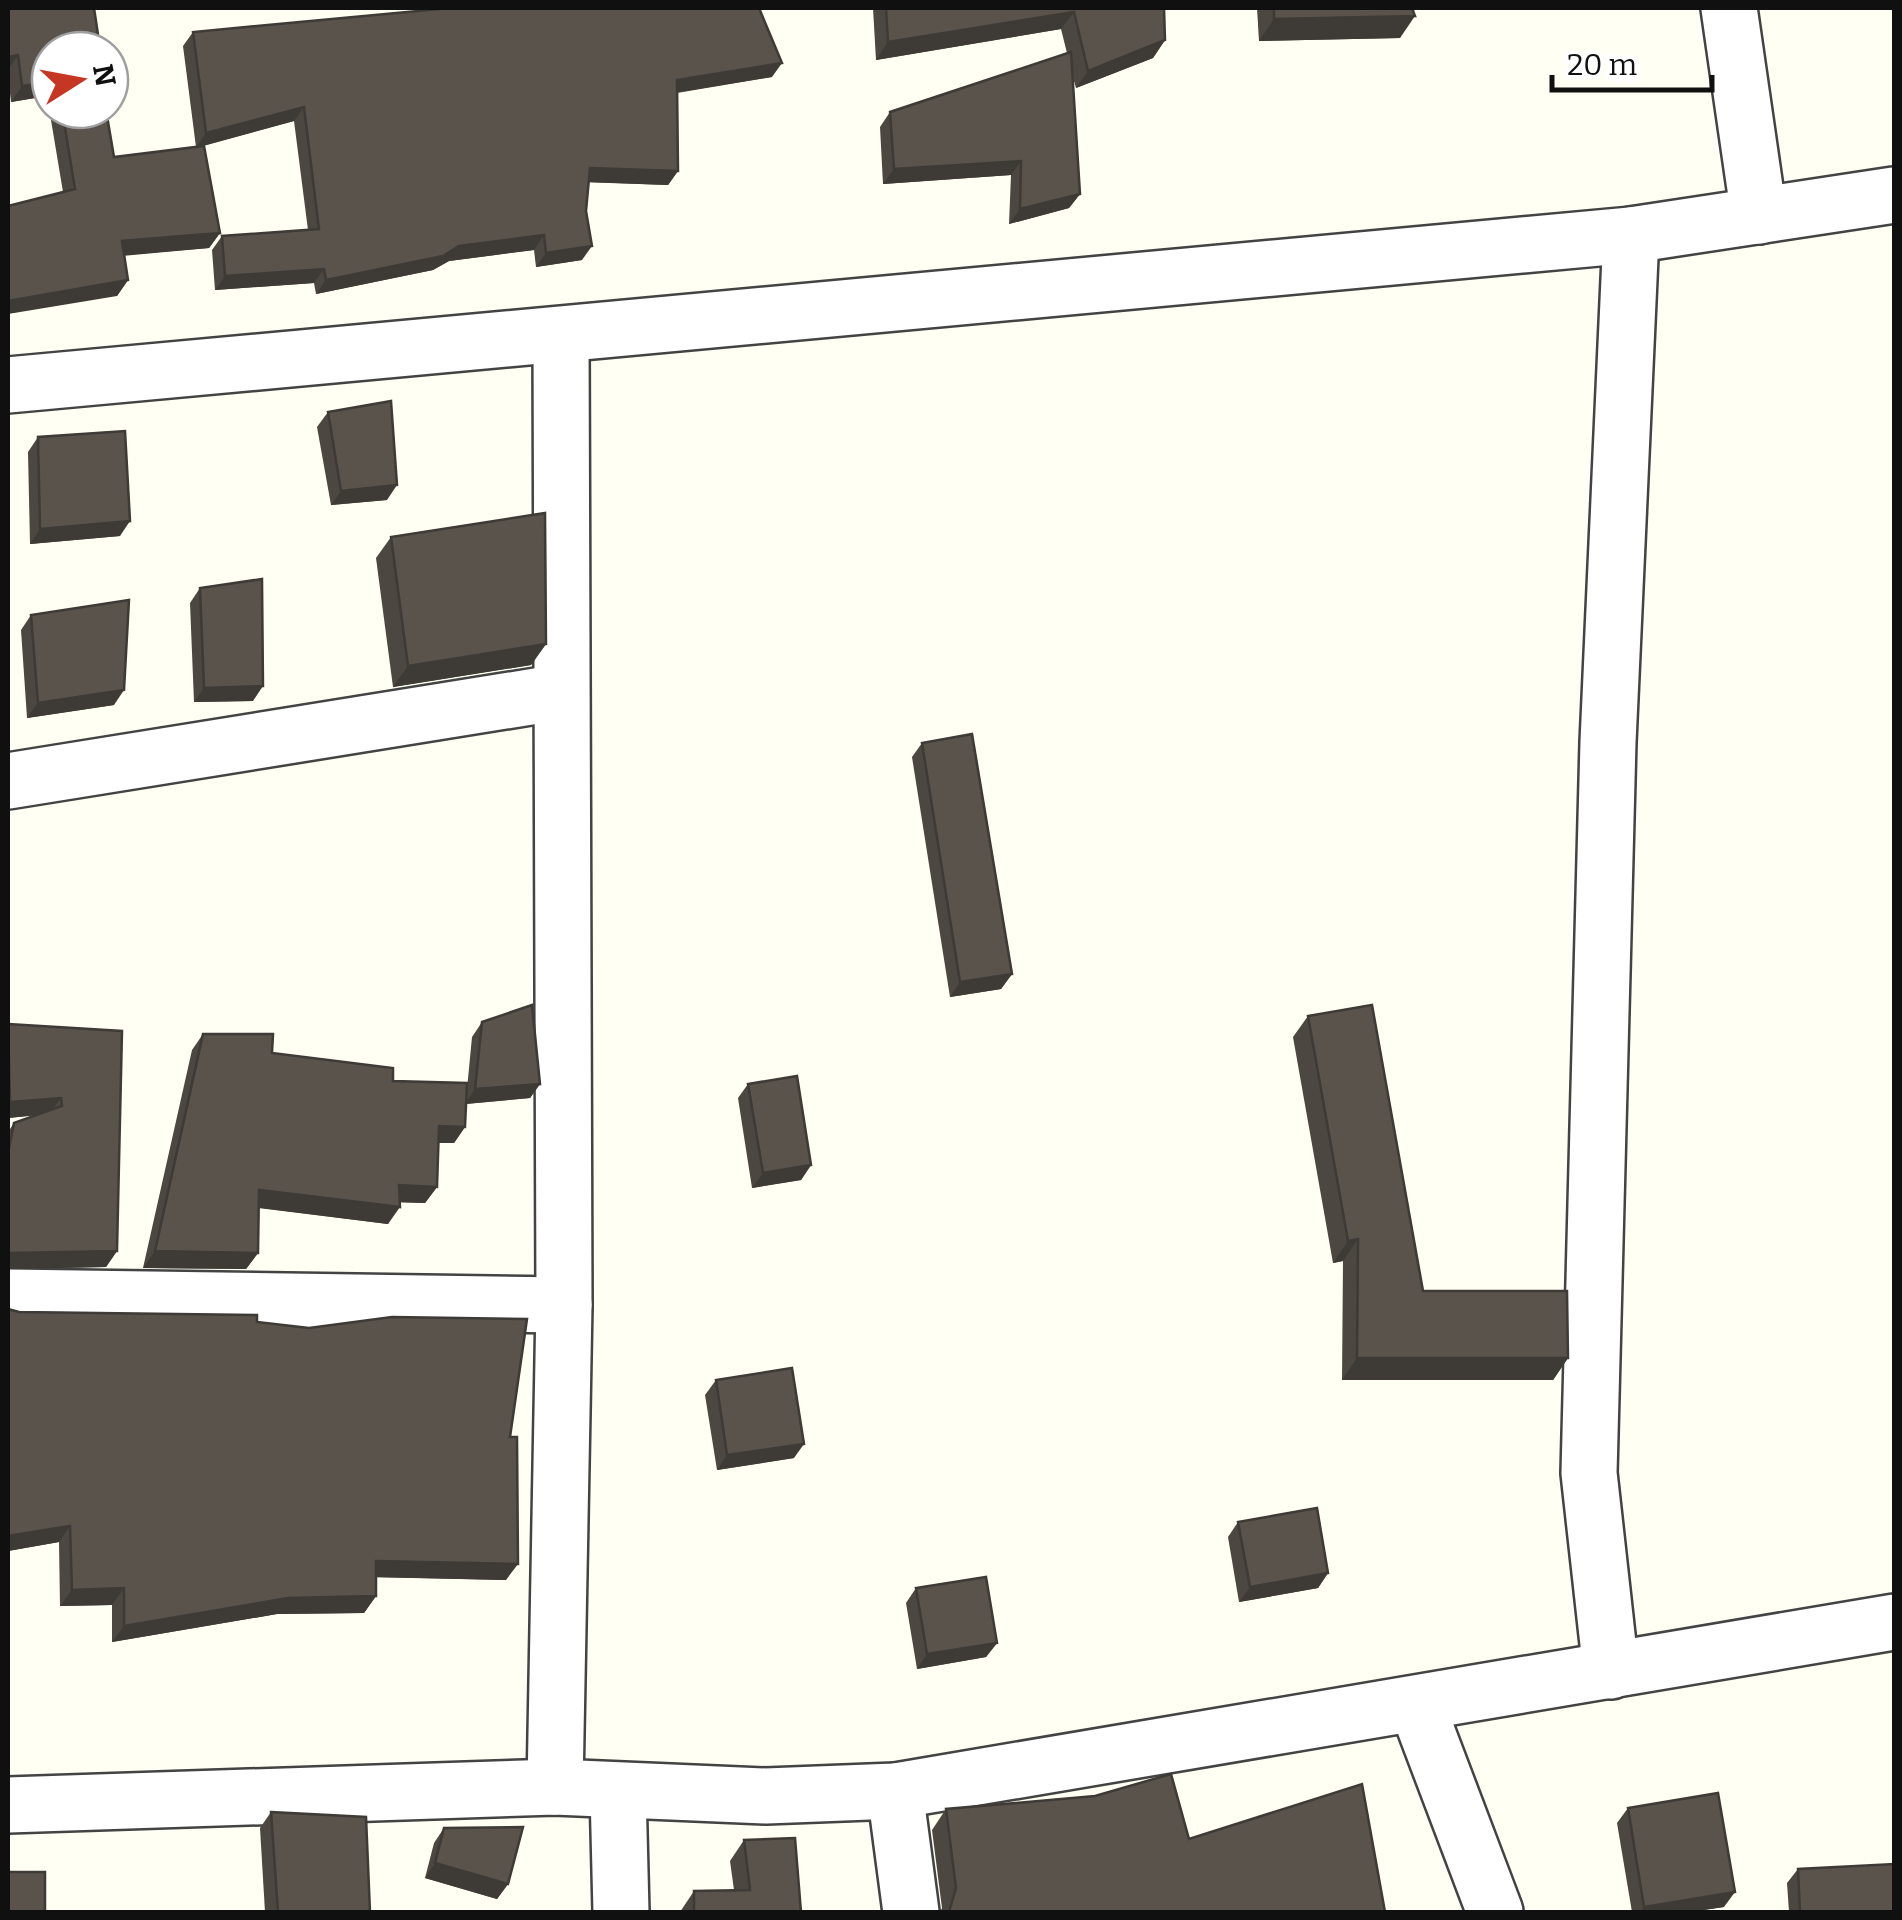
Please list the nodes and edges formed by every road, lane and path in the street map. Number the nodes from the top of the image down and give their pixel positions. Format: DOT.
graph roads {
  1 [pos="1729,8"];
  2 [pos="1894,195"];
  3 [pos="1759,216"];
  4 [pos="1631,234"];
  5 [pos="560,336"];
  6 [pos="8,385"];
  7 [pos="561,692"];
  8 [pos="8,781"];
  9 [pos="8,1297"];
  10 [pos="564,1305"];
  11 [pos="1894,1622"];
  12 [pos="1611,1671"];
  13 [pos="1417,1706"];
  14 [pos="554,1786"];
  15 [pos="618,1791"];
  16 [pos="895,1791"];
  17 [pos="8,1805"];
  18 [pos="622,1912"];
  19 [pos="911,1912"];
  20 [pos="1495,1912"];
  1 -- 3 [label="street"];
  2 -- 3 [label="street"];
  3 -- 4 [label="street"];
  4 -- 5 [label="street"];
  4 -- 12 [label="street"];
  5 -- 6 [label="street"];
  5 -- 7 [label="street"];
  7 -- 8 [label="street"];
  7 -- 10 [label="street"];
  9 -- 10 [label="street"];
  10 -- 14 [label="street"];
  11 -- 12 [label="street"];
  12 -- 13 [label="street"];
  13 -- 16 [label="street"];
  13 -- 20 [label="street"];
  14 -- 15 [label="street"];
  14 -- 17 [label="street"];
  15 -- 16 [label="street"];
  15 -- 18 [label="street"];
  16 -- 19 [label="street"];
}
